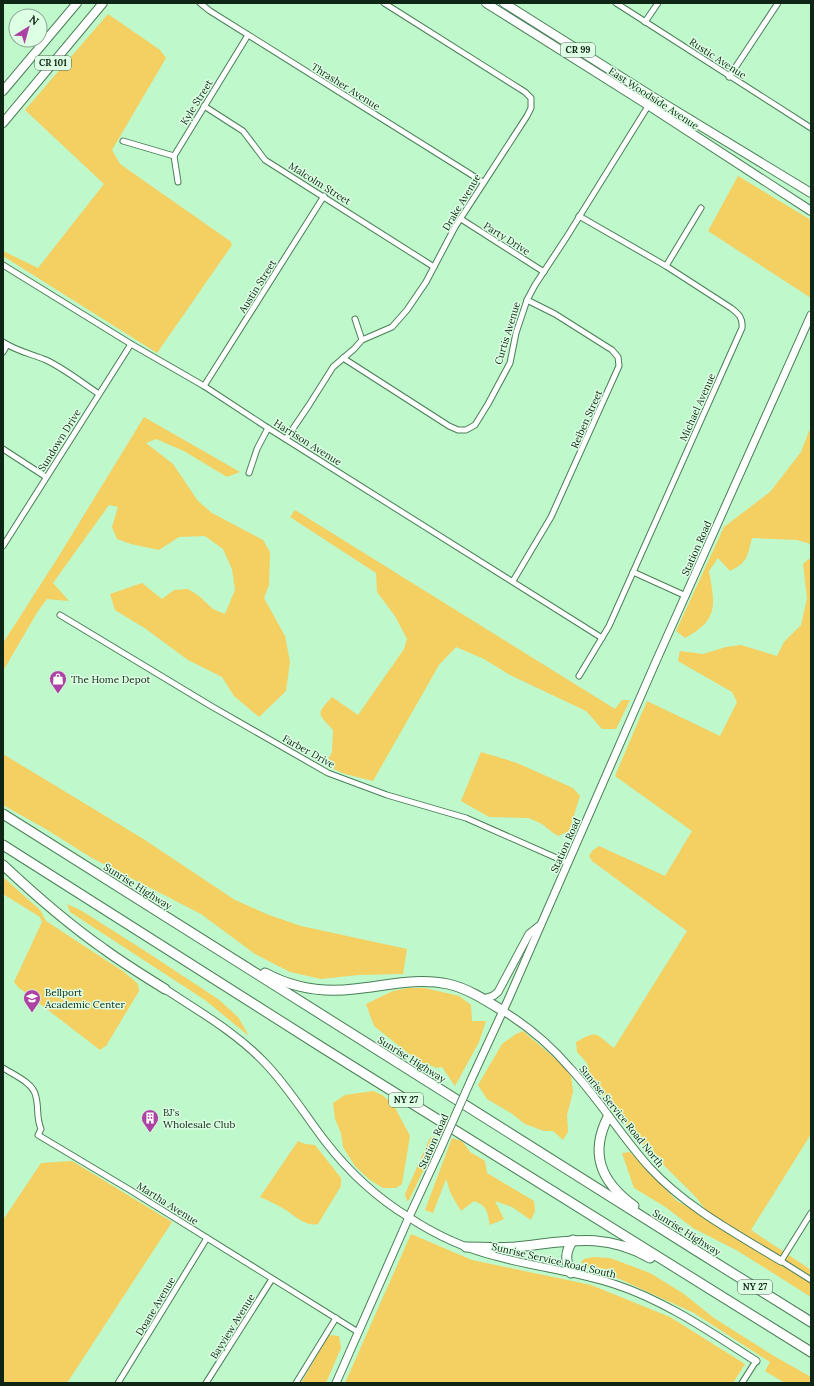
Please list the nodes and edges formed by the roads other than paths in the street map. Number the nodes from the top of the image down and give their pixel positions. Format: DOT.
graph roads {
  1 [pos="76,3"];
  2 [pos="103,3"];
  3 [pos="200,3"];
  4 [pos="384,3"];
  5 [pos="486,3"];
  6 [pos="504,3"];
  7 [pos="616,3"];
  8 [pos="658,3"];
  9 [pos="778,3"];
  10 [pos="645,22"];
  11 [pos="248,35"];
  12 [pos="729,77"];
  13 [pos="3,91"];
  14 [pos="653,97"];
  15 [pos="648,105"];
  16 [pos="204,106"];
  17 [pos="3,123"];
  18 [pos="811,128"];
  19 [pos="123,141"];
  20 [pos="174,156"];
  21 [pos="178,182"];
  22 [pos="484,182"];
  23 [pos="811,193"];
  24 [pos="324,196"];
  25 [pos="701,208"];
  26 [pos="811,211"];
  27 [pos="579,216"];
  28 [pos="461,219"];
  29 [pos="3,264"];
  30 [pos="666,266"];
  31 [pos="434,267"];
  32 [pos="544,272"];
  33 [pos="527,300"];
  34 [pos="811,315"];
  35 [pos="355,319"];
  36 [pos="362,340"];
  37 [pos="5,344"];
  38 [pos="131,344"];
  39 [pos="3,352"];
  40 [pos="343,358"];
  41 [pos="204,386"];
  42 [pos="98,394"];
  43 [pos="268,428"];
  44 [pos="286,439"];
  45 [pos="3,449"];
  46 [pos="248,473"];
  47 [pos="46,477"];
  48 [pos="3,546"];
  49 [pos="633,572"];
  50 [pos="512,582"];
  51 [pos="686,596"];
  52 [pos="60,615"];
  53 [pos="602,638"];
  54 [pos="579,676"];
  55 [pos="3,814"];
  56 [pos="3,845"];
  57 [pos="568,863"];
  58 [pos="3,865"];
  59 [pos="541,925"];
  60 [pos="215,948"];
  61 [pos="165,989"];
  62 [pos="483,999"];
  63 [pos="503,1011"];
  64 [pos="3,1068"];
  65 [pos="608,1117"];
  66 [pos="811,1212"];
  67 [pos="408,1218"];
  68 [pos="809,1222"];
  69 [pos="207,1238"];
  70 [pos="573,1240"];
  71 [pos="466,1247"];
  72 [pos="700,1253"];
  73 [pos="781,1261"];
  74 [pos="571,1273"];
  75 [pos="272,1279"];
  76 [pos="811,1280"];
  77 [pos="711,1290"];
  78 [pos="336,1318"];
  79 [pos="811,1322"];
  80 [pos="358,1332"];
  81 [pos="811,1352"];
  82 [pos="756,1361"];
  83 [pos="118,1383"];
  84 [pos="206,1383"];
  85 [pos="296,1383"];
  86 [pos="336,1383"];
  87 [pos="742,1383"];
  1 -- 13 [label="main road, CR 101"];
  2 -- 17 [label="main road, CR 101"];
  3 -- 11 [label="street, Thrasher Avenue"];
  4 -- 22 [label="street, Drake Avenue"];
  5 -- 15 [label="main road, East Woodside Avenue / CR 99"];
  6 -- 14 [label="main road, East Woodside Avenue / CR 99"];
  7 -- 10 [label="street, Rustic Avenue"];
  8 -- 10 [label="street"];
  9 -- 12 [label="street"];
  10 -- 12 [label="street, Rustic Avenue"];
  11 -- 16 [label="street, Kyle Street"];
  11 -- 22 [label="street, Thrasher Avenue"];
  12 -- 18 [label="street, Rustic Avenue"];
  14 -- 15 [label="street, Curtis Avenue"];
  14 -- 23 [label="main road, East Woodside Avenue / CR 99"];
  15 -- 26 [label="main road, East Woodside Avenue / CR 99"];
  15 -- 27 [label="street, Curtis Avenue"];
  16 -- 20 [label="street, Kyle Street"];
  16 -- 24 [label="street, Malcolm Street"];
  19 -- 20 [label="street"];
  20 -- 21 [label="street"];
  22 -- 28 [label="street, Drake Avenue"];
  24 -- 31 [label="street, Malcolm Street"];
  24 -- 41 [label="street, Austin Street"];
  25 -- 30 [label="street"];
  27 -- 30 [label="street, Michael Avenue"];
  27 -- 32 [label="street, Curtis Avenue"];
  28 -- 31 [label="street, Drake Avenue"];
  28 -- 32 [label="street, Party Drive"];
  29 -- 38 [label="street, Harrison Avenue"];
  30 -- 49 [label="street, Michael Avenue"];
  31 -- 36 [label="street, Drake Avenue"];
  32 -- 33 [label="street, Curtis Avenue"];
  33 -- 40 [label="street, Curtis Avenue"];
  33 -- 50 [label="street, Reiben Street"];
  34 -- 51 [label="main road, Station Road"];
  35 -- 36 [label="street"];
  36 -- 40 [label="street, Drake Avenue"];
  37 -- 39 [label="street"];
  37 -- 42 [label="street"];
  38 -- 41 [label="street, Harrison Avenue"];
  38 -- 42 [label="street, Sundown Drive"];
  40 -- 44 [label="street, Drake Avenue"];
  41 -- 43 [label="street, Harrison Avenue"];
  42 -- 47 [label="street, Sundown Drive"];
  43 -- 44 [label="street, Harrison Avenue"];
  43 -- 46 [label="street"];
  44 -- 50 [label="street, Harrison Avenue"];
  45 -- 47 [label="street"];
  47 -- 48 [label="street, Sundown Drive"];
  49 -- 51 [label="street"];
  49 -- 53 [label="street, Michael Avenue"];
  50 -- 53 [label="street, Harrison Avenue"];
  51 -- 57 [label="main road, Station Road"];
  52 -- 57 [label="street, Farber Drive"];
  53 -- 54 [label="street, Michael Avenue"];
  55 -- 60 [label="highway, Sunrise Highway / NY 27"];
  56 -- 77 [label="highway, NY 27"];
  57 -- 59 [label="main road, Station Road"];
  58 -- 61 [label="highway"];
  59 -- 62 [label="main road"];
  59 -- 63 [label="main road, Station Road"];
  60 -- 62 [label="highway"];
  60 -- 72 [label="highway, Sunrise Highway / NY 27"];
  61 -- 67 [label="main road, Sunrise Service Road South"];
  62 -- 63 [label="highway"];
  63 -- 65 [label="main road, Sunrise Service Road North"];
  63 -- 67 [label="main road, Station Road, bridge"];
  64 -- 69 [label="street, Martha Avenue"];
  65 -- 72 [label="highway"];
  65 -- 73 [label="main road, Sunrise Service Road North"];
  66 -- 68 [label="street"];
  67 -- 71 [label="main road, Sunrise Service Road South"];
  67 -- 80 [label="main road, Station Road"];
  68 -- 73 [label="street"];
  69 -- 75 [label="street, Martha Avenue"];
  69 -- 83 [label="street, Doane Avenue"];
  70 -- 71 [label="highway"];
  70 -- 74 [label="highway"];
  70 -- 77 [label="highway"];
  71 -- 74 [label="main road, Sunrise Service Road South"];
  72 -- 79 [label="highway, Sunrise Highway / NY 27"];
  73 -- 76 [label="street, Sunrise Service Road North"];
  74 -- 82 [label="main road, Sunrise Service Road South"];
  75 -- 78 [label="street, Martha Avenue"];
  75 -- 84 [label="street, Bayview Avenue"];
  77 -- 81 [label="highway, NY 27"];
  78 -- 80 [label="street, Martha Avenue"];
  78 -- 85 [label="street"];
  80 -- 86 [label="main road, Station Road"];
  82 -- 87 [label="street"];
}
